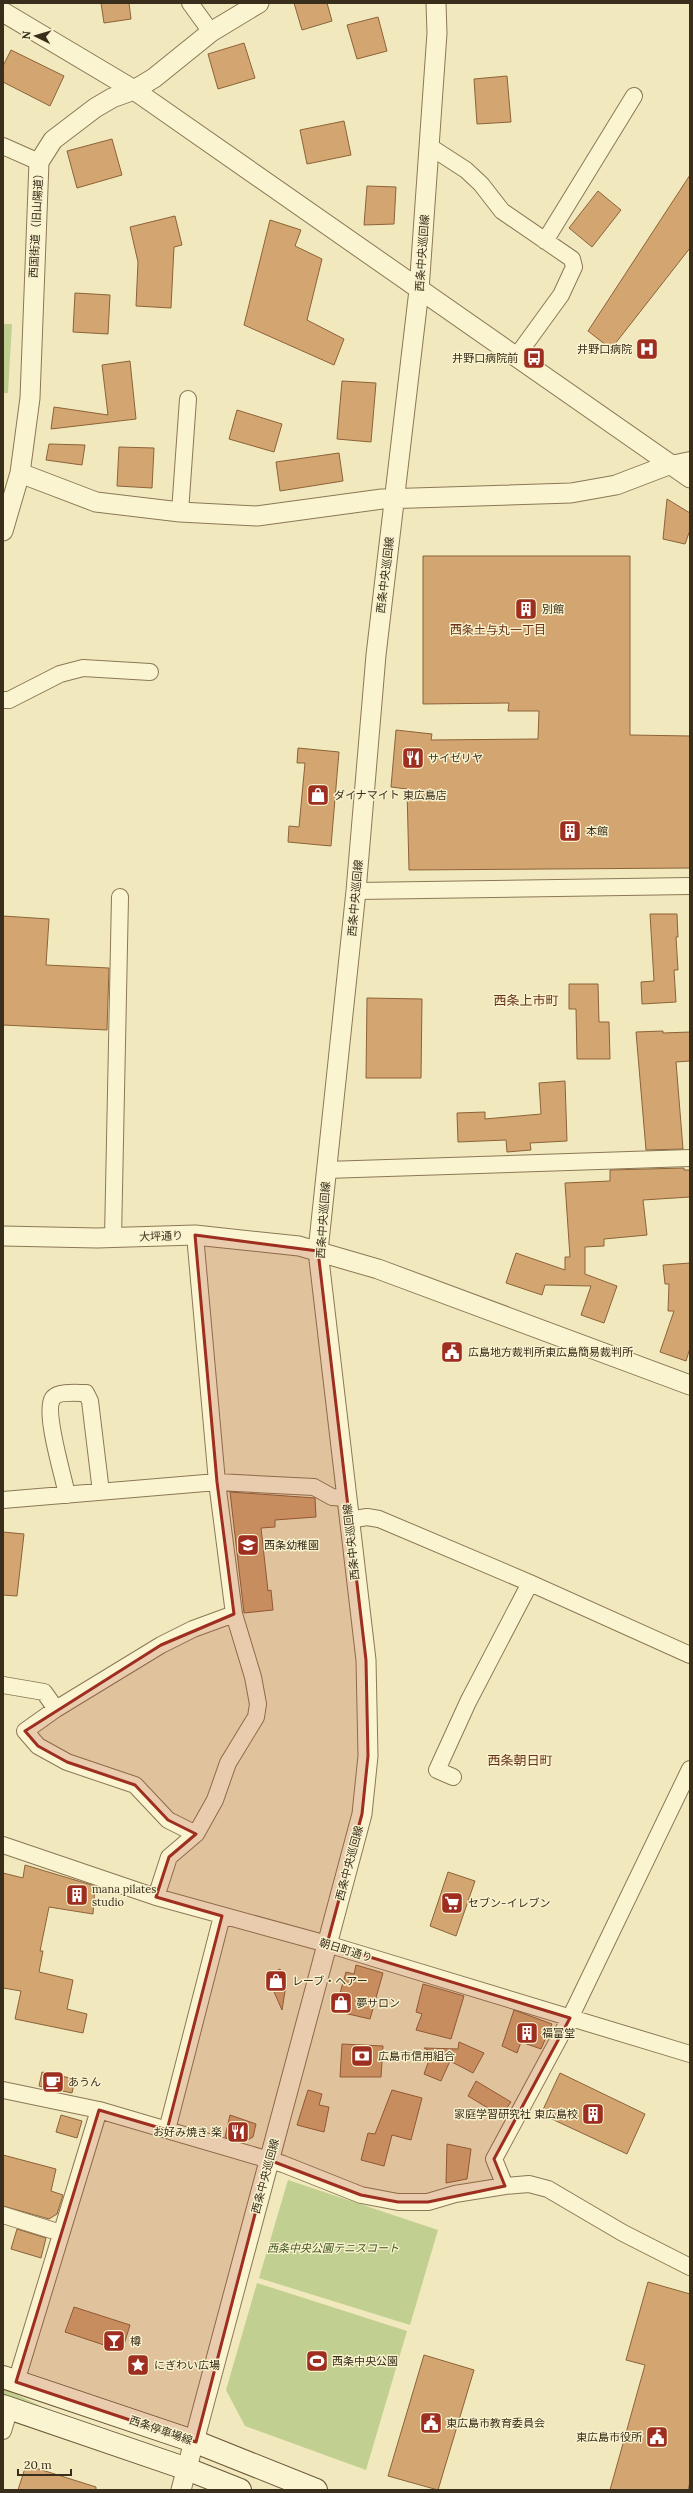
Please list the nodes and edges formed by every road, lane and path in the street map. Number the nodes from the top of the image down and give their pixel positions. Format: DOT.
graph roads {
  1 [pos="190,3"];
  2 [pos="259,3"];
  3 [pos="436,3"];
  4 [pos="3,12"];
  5 [pos="212,32"];
  6 [pos="134,90"];
  7 [pos="634,96"];
  8 [pos="3,146"];
  9 [pos="429,146"];
  10 [pos="39,162"];
  11 [pos="545,240"];
  12 [pos="419,290"];
  13 [pos="516,357"];
  14 [pos="188,399"];
  15 [pos="690,460"];
  16 [pos="671,464"];
  17 [pos="20,473"];
  18 [pos="690,478"];
  19 [pos="395,498"];
  20 [pos="180,512"];
  21 [pos="3,531"];
  22 [pos="150,672"];
  23 [pos="3,700"];
  24 [pos="690,886"];
  25 [pos="356,891"];
  26 [pos="120,898"];
  27 [pos="690,1158"];
  28 [pos="326,1170"];
  29 [pos="195,1235"];
  30 [pos="3,1236"];
  31 [pos="113,1238"];
  32 [pos="318,1251"];
  33 [pos="690,1385"];
  34 [pos="217,1482"];
  35 [pos="101,1492"];
  36 [pos="67,1495"];
  37 [pos="346,1498"];
  38 [pos="3,1500"];
  39 [pos="349,1520"];
  40 [pos="530,1583"];
  41 [pos="234,1614"];
  42 [pos="690,1655"];
  43 [pos="3,1685"];
  44 [pos="56,1709"];
  45 [pos="690,1769"];
  46 [pos="453,1777"];
  47 [pos="196,1834"];
  48 [pos="3,1845"];
  49 [pos="156,1897"];
  50 [pos="222,1916"];
  51 [pos="327,1944"];
  52 [pos="570,2018"];
  53 [pos="690,2054"];
  54 [pos="3,2090"];
  55 [pos="99,2110"];
  56 [pos="167,2130"];
  57 [pos="269,2160"];
  58 [pos="505,2186"];
  59 [pos="3,2215"];
  60 [pos="61,2233"];
  61 [pos="690,2267"];
  62 [pos="10,2380"];
  63 [pos="6,2407"];
  64 [pos="3,2431"];
  65 [pos="196,2442"];
  66 [pos="187,2469"];
  67 [pos="181,2490"];
  68 [pos="240,2490"];
  69 [pos="316,2490"];
  1 -- 5 [label="street"];
  2 -- 5 [label="street, 西国街道（旧山陽道）"];
  3 -- 9 [label="street, 西条中央巡回線"];
  4 -- 6 [label="street"];
  5 -- 6 [label="street, 西国街道（旧山陽道）"];
  6 -- 10 [label="street, 西国街道（旧山陽道）"];
  6 -- 12 [label="street"];
  7 -- 11 [label="street"];
  8 -- 10 [label="street"];
  9 -- 11 [label="street"];
  9 -- 12 [label="street, 西条中央巡回線"];
  10 -- 17 [label="street, 西国街道（旧山陽道）"];
  11 -- 13 [label="street"];
  12 -- 13 [label="street"];
  12 -- 19 [label="street, 西条中央巡回線"];
  13 -- 16 [label="street"];
  14 -- 20 [label="street"];
  15 -- 16 [label="street"];
  16 -- 18 [label="street"];
  16 -- 19 [label="street"];
  17 -- 20 [label="street"];
  17 -- 21 [label="street, 西国街道（旧山陽道）"];
  19 -- 20 [label="street"];
  19 -- 25 [label="street, 西条中央巡回線"];
  22 -- 23 [label="street"];
  24 -- 25 [label="street"];
  25 -- 28 [label="street, 西条中央巡回線"];
  26 -- 31 [label="street"];
  27 -- 28 [label="street"];
  28 -- 32 [label="street, 西条中央巡回線"];
  29 -- 31 [label="street, 大坪通り"];
  29 -- 32 [label="street, 大坪通り"];
  29 -- 34 [label="street"];
  30 -- 31 [label="street, 大坪通り"];
  32 -- 33 [label="street, 大坪通り"];
  32 -- 37 [label="street, 西条中央巡回線"];
  34 -- 35 [label="street"];
  34 -- 37 [label="street"];
  34 -- 41 [label="street"];
  35 -- 36 [label="street"];
  35 -- 36 [label="street"];
  36 -- 38 [label="street"];
  37 -- 39 [label="street, 西条中央巡回線"];
  39 -- 40 [label="street"];
  39 -- 51 [label="street, 西条中央巡回線"];
  40 -- 42 [label="street"];
  40 -- 46 [label="street"];
  41 -- 44 [label="street"];
  41 -- 47 [label="street"];
  43 -- 44 [label="street"];
  44 -- 47 [label="street"];
  45 -- 52 [label="street"];
  47 -- 49 [label="street"];
  48 -- 49 [label="street, 朝日町通り"];
  49 -- 50 [label="street, 朝日町通り"];
  50 -- 51 [label="street, 朝日町通り"];
  50 -- 56 [label="street"];
  51 -- 52 [label="street, 朝日町通り"];
  51 -- 57 [label="street, 西条中央巡回線"];
  52 -- 53 [label="street, 朝日町通り"];
  52 -- 58 [label="street"];
  54 -- 55 [label="street"];
  55 -- 56 [label="street"];
  55 -- 60 [label="street"];
  56 -- 57 [label="street"];
  57 -- 58 [label="street"];
  57 -- 65 [label="street, 西条中央巡回線"];
  58 -- 61 [label="street"];
  59 -- 60 [label="street"];
  60 -- 62 [label="street"];
  62 -- 65 [label="main road, 西条停車場線"];
  63 -- 64 [label="street"];
  63 -- 66 [label="main road"];
  65 -- 66 [label="street, 西条中央巡回線"];
  65 -- 69 [label="main road, 西条停車場線"];
  66 -- 67 [label="street"];
  66 -- 68 [label="main road"];
}
